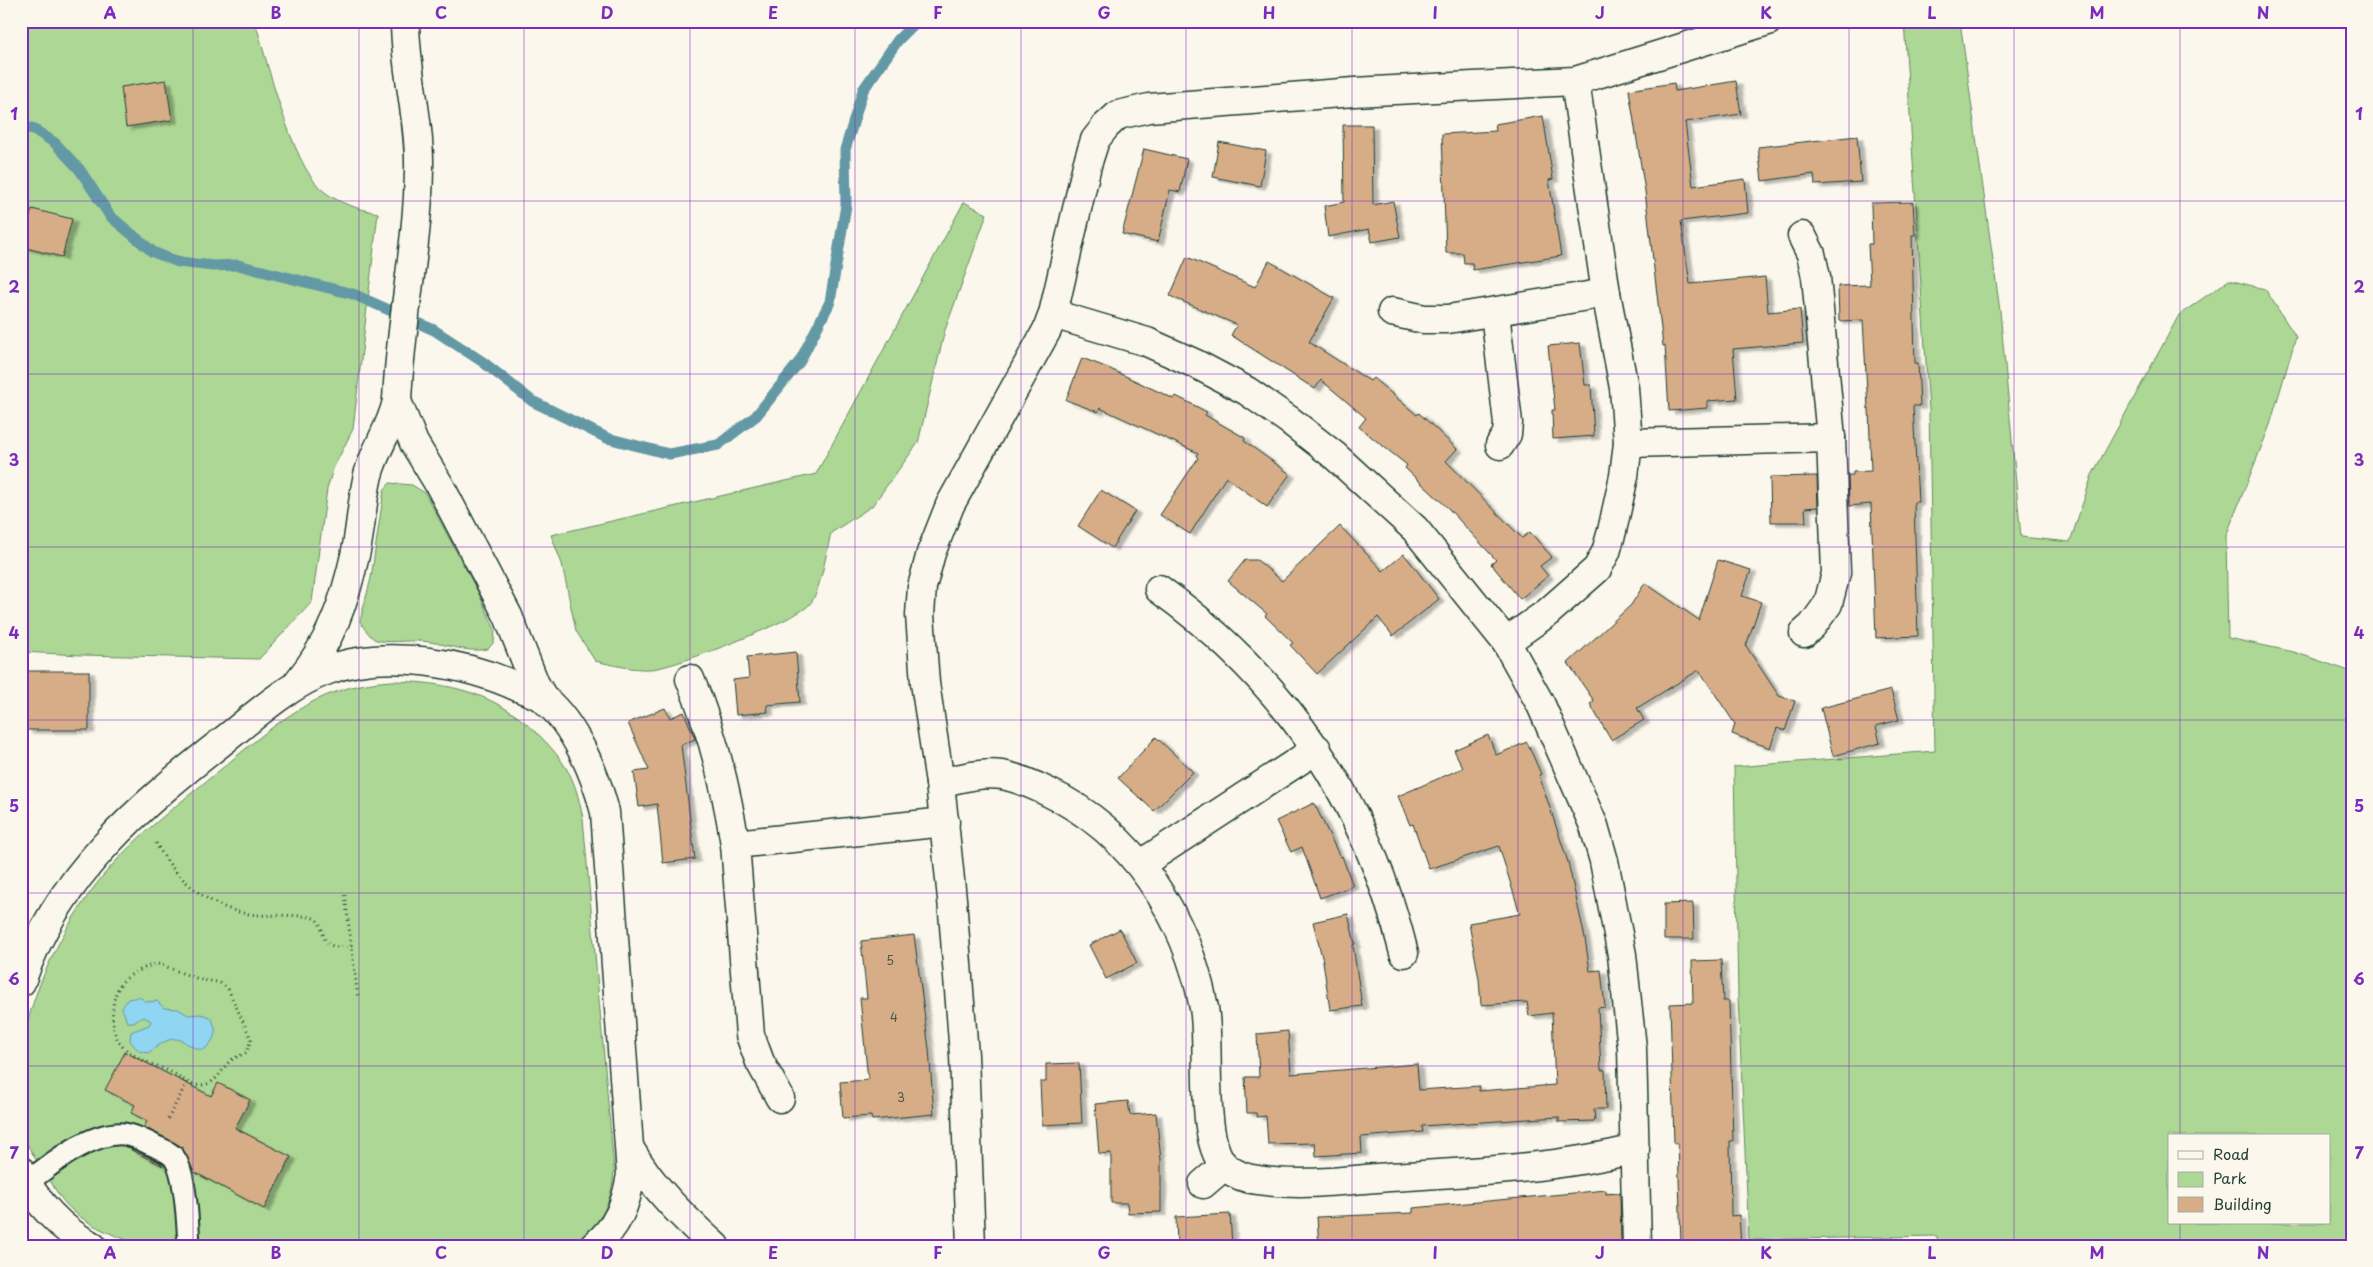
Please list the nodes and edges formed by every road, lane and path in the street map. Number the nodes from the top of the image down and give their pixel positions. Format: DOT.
graph roads {
  1 [pos="392,21"];
  2 [pos="405,21"];
  3 [pos="1768,21"];
  4 [pos="405,50"];
  5 [pos="1575,81"];
  6 [pos="1802,236"];
  7 [pos="1606,293"];
  8 [pos="1392,312"];
  9 [pos="1495,312"];
  10 [pos="1053,314"];
  11 [pos="397,397"];
  12 [pos="1831,438"];
  13 [pos="1628,443"];
  14 [pos="1500,445"];
  15 [pos="1159,589"];
  16 [pos="1804,633"];
  17 [pos="1506,642"];
  18 [pos="690,679"];
  19 [pos="295,685"];
  20 [pos="544,699"];
  21 [pos="1317,750"];
  22 [pos="940,783"];
  23 [pos="138,810"];
  24 [pos="945,822"];
  25 [pos="735,844"];
  26 [pos="1141,864"];
  27 [pos="345,895"];
  28 [pos="352,946"];
  29 [pos="1404,953"];
  30 [pos="21,982"];
  31 [pos="358,998"];
  32 [pos="187,1082"];
  33 [pos="780,1098"];
  34 [pos="154,1146"];
  35 [pos="1635,1148"];
  36 [pos="630,1149"];
  37 [pos="1224,1166"];
  38 [pos="24,1177"];
  39 [pos="1203,1184"];
  40 [pos="78,1243"];
  41 [pos="189,1246"];
  42 [pos="594,1246"];
  43 [pos="715,1246"];
  44 [pos="971,1246"];
  45 [pos="1637,1246"];
  1 -- 4 [label="street"];
  2 -- 4 [label="street"];
  3 -- 5 [label="street"];
  4 -- 11 [label="street"];
  5 -- 7 [label="street"];
  5 -- 10 [label="street"];
  6 -- 12 [label="street"];
  7 -- 9 [label="street"];
  7 -- 13 [label="street"];
  8 -- 9 [label="street"];
  9 -- 14 [label="street"];
  10 -- 17 [label="street"];
  10 -- 22 [label="street"];
  11 -- 19 [label="street"];
  11 -- 20 [label="street"];
  12 -- 13 [label="street"];
  12 -- 16 [label="street"];
  13 -- 17 [label="street"];
  15 -- 21 [label="street"];
  17 -- 35 [label="street"];
  18 -- 25 [label="street"];
  19 -- 20 [label="street"];
  19 -- 23 [label="street"];
  20 -- 36 [label="street"];
  21 -- 26 [label="street"];
  21 -- 29 [label="street"];
  22 -- 24 [label="street"];
  22 -- 26 [label="street"];
  23 -- 28 [label="path"];
  23 -- 30 [label="street"];
  24 -- 25 [label="street"];
  24 -- 44 [label="street"];
  25 -- 33 [label="street"];
  26 -- 37 [label="street"];
  27 -- 28 [label="path"];
  28 -- 31 [label="path"];
  32 -- 32 [label="path"];
  32 -- 34 [label="path"];
  34 -- 38 [label="lane"];
  34 -- 41 [label="lane"];
  35 -- 37 [label="street"];
  35 -- 45 [label="street"];
  36 -- 42 [label="street"];
  36 -- 43 [label="street"];
  37 -- 39 [label="street"];
  38 -- 40 [label="street"];
}
